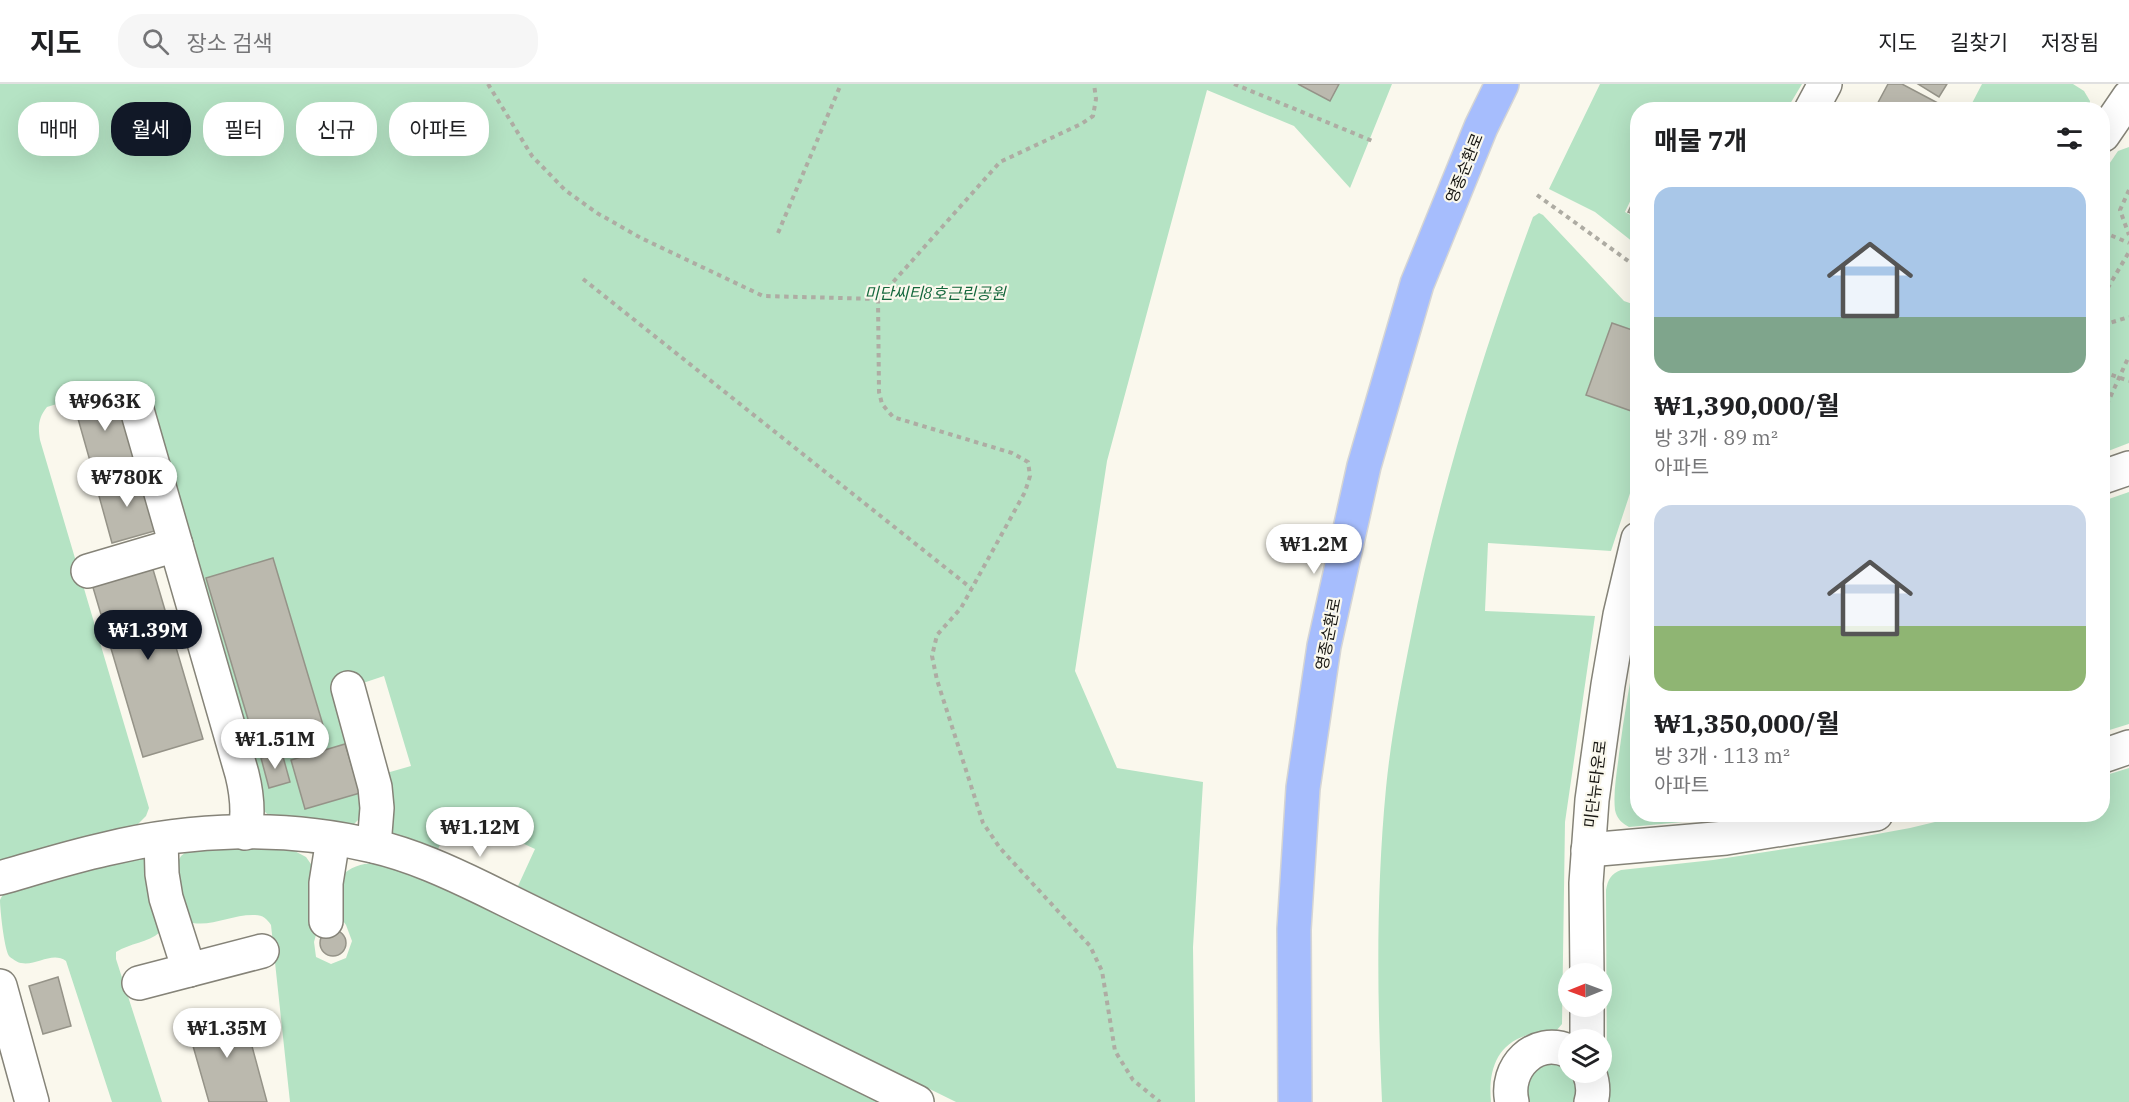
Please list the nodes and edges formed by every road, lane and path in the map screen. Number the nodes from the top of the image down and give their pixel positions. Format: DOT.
graph roads {
  1 [pos="488,84"];
  2 [pos="841,84"];
  3 [pos="1094,84"];
  4 [pos="1234,84"];
  5 [pos="1502,84"];
  6 [pos="1825,84"];
  7 [pos="2123,97"];
  8 [pos="1815,102"];
  9 [pos="2110,122"];
  10 [pos="1375,142"];
  11 [pos="2129,190"];
  12 [pos="1537,195"];
  13 [pos="778,232"];
  14 [pos="2110,235"];
  15 [pos="2129,235"];
  16 [pos="2129,243"];
  17 [pos="2129,252"];
  18 [pos="1630,262"];
  19 [pos="583,279"];
  20 [pos="2110,284"];
  21 [pos="878,299"];
  22 [pos="2129,317"];
  23 [pos="2110,322"];
  24 [pos="2129,356"];
  25 [pos="2110,375"];
  26 [pos="2119,378"];
  27 [pos="2129,381"];
  28 [pos="2110,398"];
  29 [pos="135,403"];
  30 [pos="2129,468"];
  31 [pos="2110,475"];
  32 [pos="176,545"];
  33 [pos="88,571"];
  34 [pos="1630,573"];
  35 [pos="971,588"];
  36 [pos="348,688"];
  37 [pos="2129,747"];
  38 [pos="2110,754"];
  39 [pos="1824,822"];
  40 [pos="245,833"];
  41 [pos="160,839"];
  42 [pos="333,839"];
  43 [pos="374,846"];
  44 [pos="1588,850"];
  45 [pos="0,878"];
  46 [pos="326,921"];
  47 [pos="262,951"];
  48 [pos="1587,963"];
  49 [pos="189,970"];
  50 [pos="139,983"];
  51 [pos="0,986"];
  52 [pos="1558,1049"];
  53 [pos="1592,1083"];
  54 [pos="32,1102"];
  55 [pos="917,1102"];
  56 [pos="1161,1102"];
  57 [pos="1295,1102"];
  58 [pos="1512,1102"];
  59 [pos="1591,1102"];
  1 -- 21 [label="path"];
  2 -- 13 [label="path"];
  3 -- 21 [label="path"];
  4 -- 10 [label="path"];
  5 -- 57 [label="main road, 영종순환로"];
  6 -- 8 [label="street"];
  7 -- 9 [label="street"];
  11 -- 15 [label="path"];
  12 -- 18 [label="path"];
  14 -- 16 [label="path"];
  17 -- 20 [label="path"];
  19 -- 35 [label="path"];
  21 -- 35 [label="path"];
  22 -- 23 [label="path"];
  24 -- 26 [label="path"];
  25 -- 26 [label="path"];
  26 -- 27 [label="path"];
  26 -- 28 [label="path"];
  29 -- 32 [label="street"];
  30 -- 31 [label="street"];
  32 -- 33 [label="street"];
  32 -- 40 [label="street"];
  34 -- 44 [label="street, 미단뉴타운로"];
  35 -- 56 [label="path"];
  36 -- 43 [label="street"];
  37 -- 38 [label="street"];
  39 -- 44 [label="street, 미단뉴타운로"];
  40 -- 41 [label="street"];
  40 -- 42 [label="street"];
  41 -- 45 [label="street"];
  41 -- 49 [label="street"];
  42 -- 43 [label="street"];
  42 -- 46 [label="street"];
  43 -- 55 [label="street"];
  44 -- 48 [label="street"];
  47 -- 49 [label="street"];
  49 -- 50 [label="street"];
  51 -- 54 [label="street"];
  52 -- 58 [label="street"];
  53 -- 59 [label="street"];
}
